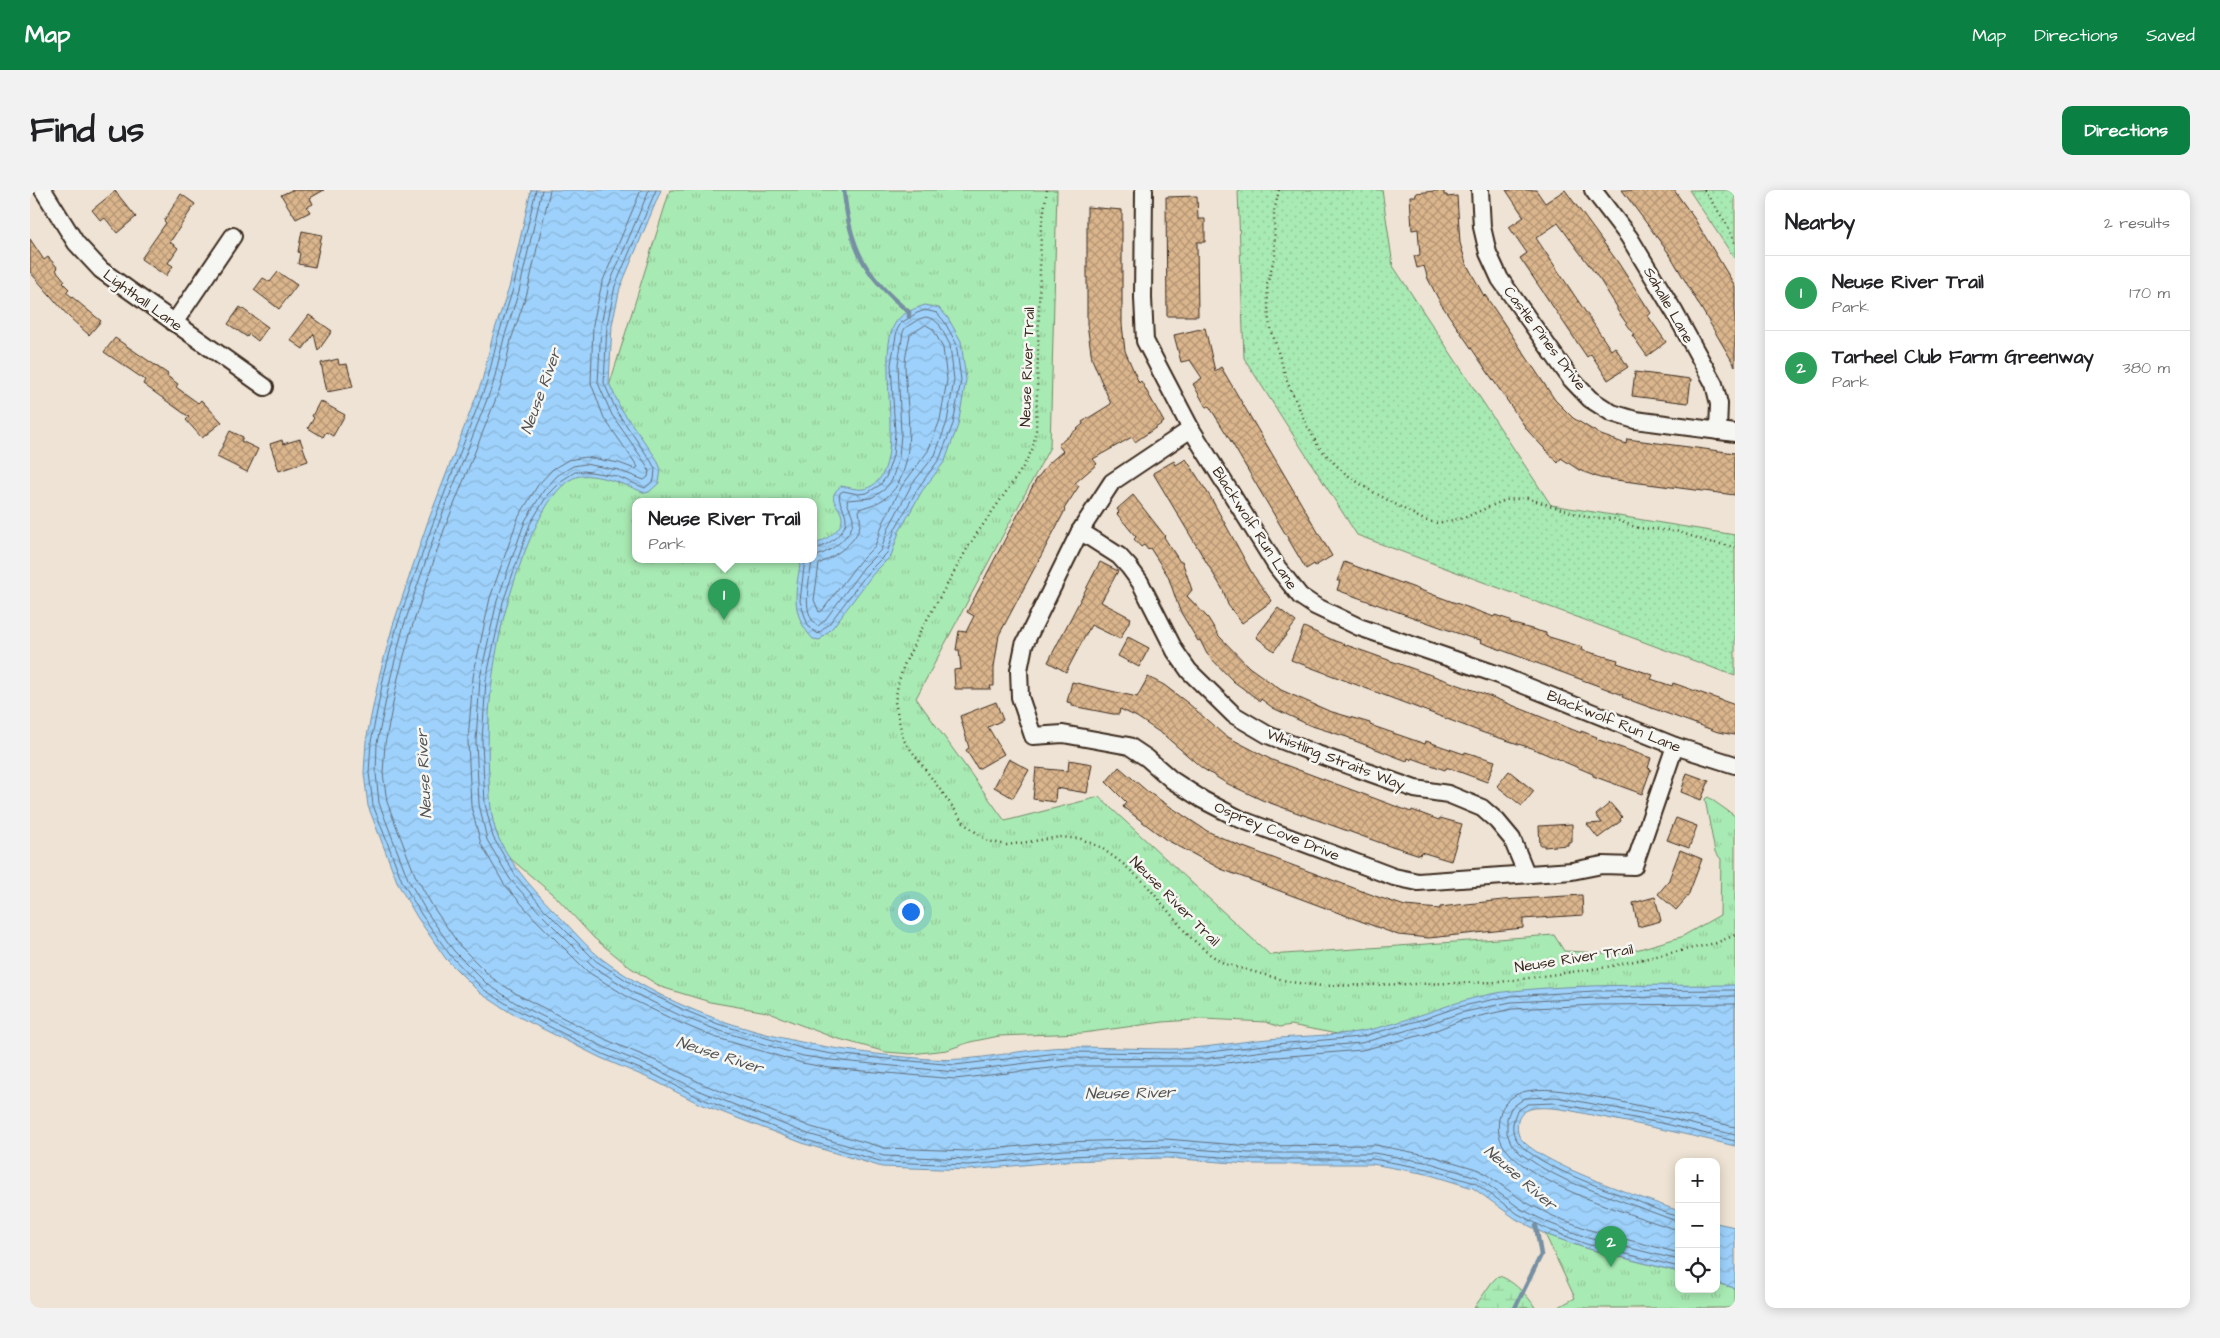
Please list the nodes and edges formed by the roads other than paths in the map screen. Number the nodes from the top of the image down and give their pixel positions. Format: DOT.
graph roads {
  1 [pos="43,190"];
  2 [pos="1144,190"];
  3 [pos="1480,190"];
  4 [pos="1593,190"];
  5 [pos="233,236"];
  6 [pos="174,323"];
  7 [pos="265,387"];
  8 [pos="1191,428"];
  9 [pos="1718,431"];
  10 [pos="1735,433"];
  11 [pos="1080,531"];
  12 [pos="1675,746"];
  13 [pos="1735,765"];
  14 [pos="1526,873"];
  1 -- 6 [label="street, Lighthall Lane"];
  2 -- 8 [label="street, Blackwolf Run Lane"];
  3 -- 9 [label="street, Castle Pines Drive"];
  4 -- 9 [label="street, Sahalle Lane"];
  5 -- 6 [label="street"];
  6 -- 7 [label="street, Lighthall Lane"];
  8 -- 11 [label="street, Osprey Cove Drive"];
  8 -- 12 [label="street, Blackwolf Run Lane"];
  9 -- 10 [label="street, Castle Pines Drive"];
  11 -- 14 [label="street, Whistling Straits Way"];
  11 -- 14 [label="street, Osprey Cove Drive"];
  12 -- 13 [label="street, Blackwolf Run Lane"];
  12 -- 14 [label="street, Osprey Cove Drive"];
}
